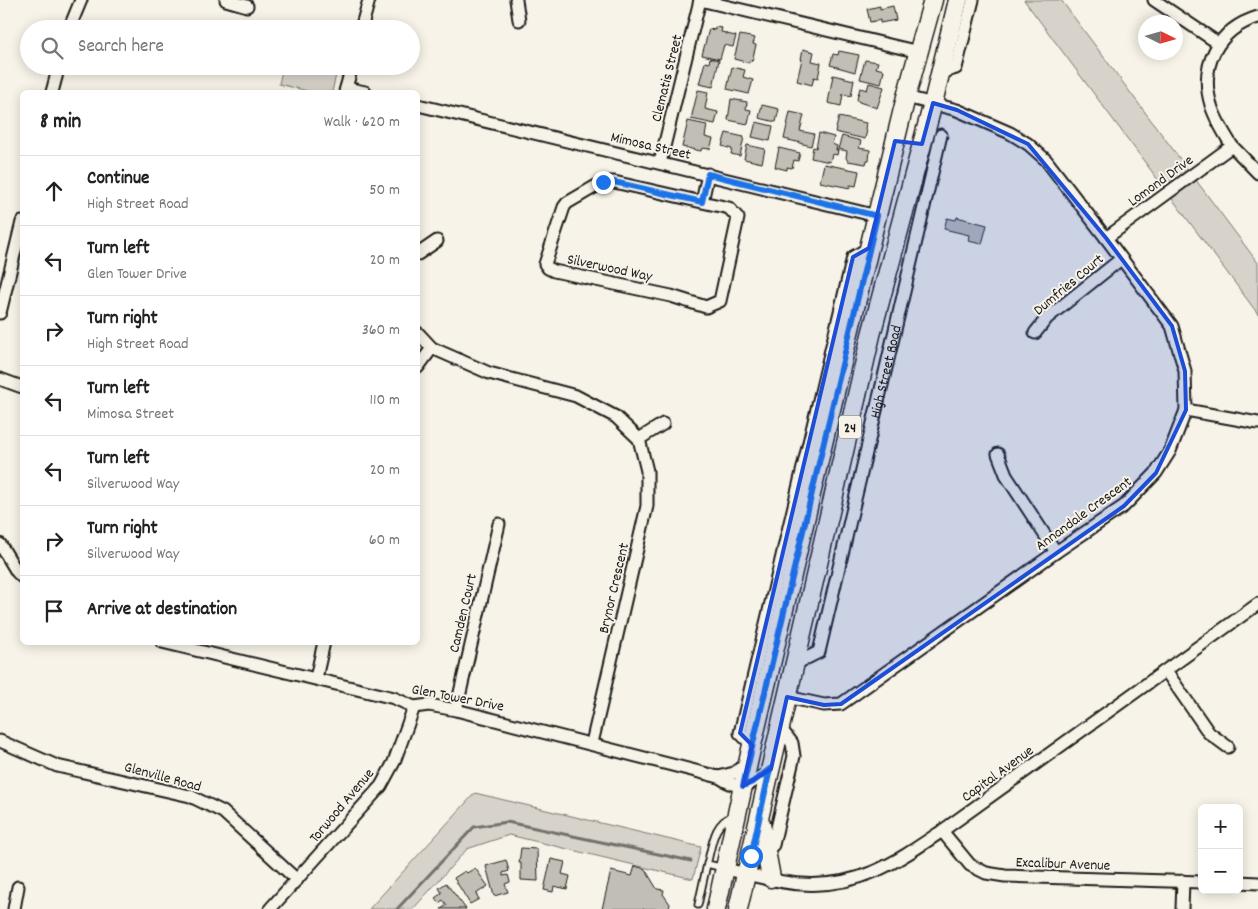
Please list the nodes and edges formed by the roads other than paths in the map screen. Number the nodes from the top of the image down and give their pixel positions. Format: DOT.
graph roads {
  1 [pos="81,0"];
  2 [pos="226,0"];
  3 [pos="369,0"];
  4 [pos="516,0"];
  5 [pos="700,0"];
  6 [pos="933,0"];
  7 [pos="958,0"];
  8 [pos="973,0"];
  9 [pos="1154,0"];
  10 [pos="248,6"];
  11 [pos="1258,17"];
  12 [pos="73,20"];
  13 [pos="364,20"];
  14 [pos="519,20"];
  15 [pos="1218,43"];
  16 [pos="920,52"];
  17 [pos="940,73"];
  18 [pos="56,75"];
  19 [pos="350,75"];
  20 [pos="52,90"];
  21 [pos="346,90"];
  22 [pos="906,97"];
  23 [pos="933,103"];
  24 [pos="420,105"];
  25 [pos="941,135"];
  26 [pos="895,141"];
  27 [pos="922,144"];
  28 [pos="1232,146"];
  29 [pos="937,154"];
  30 [pos="660,164"];
  31 [pos="1258,173"];
  32 [pos="708,174"];
  33 [pos="702,202"];
  34 [pos="877,216"];
  35 [pos="20,228"];
  36 [pos="1106,238"];
  37 [pos="436,241"];
  38 [pos="420,253"];
  39 [pos="1121,259"];
  40 [pos="4,280"];
  41 [pos="0,313"];
  42 [pos="1035,333"];
  43 [pos="420,335"];
  44 [pos="432,348"];
  45 [pos="420,363"];
  46 [pos="0,379"];
  47 [pos="20,386"];
  48 [pos="1186,410"];
  49 [pos="1258,423"];
  50 [pos="663,424"];
  51 [pos="639,439"];
  52 [pos="998,454"];
  53 [pos="499,524"];
  54 [pos="0,544"];
  55 [pos="1056,552"];
  56 [pos="20,575"];
  57 [pos="1258,604"];
  58 [pos="175,645"];
  59 [pos="323,645"];
  60 [pos="795,664"];
  61 [pos="1166,671"];
  62 [pos="316,678"];
  63 [pos="787,696"];
  64 [pos="414,707"];
  65 [pos="456,710"];
  66 [pos="780,728"];
  67 [pos="0,742"];
  68 [pos="592,743"];
  69 [pos="1228,747"];
  70 [pos="748,763"];
  71 [pos="770,769"];
  72 [pos="719,776"];
  73 [pos="743,786"];
  74 [pos="737,815"];
  75 [pos="760,817"];
  76 [pos="778,820"];
  77 [pos="942,831"];
  78 [pos="773,845"];
  79 [pos="708,864"];
  80 [pos="726,869"];
  81 [pos="747,873"];
  82 [pos="771,878"];
  83 [pos="297,880"];
  84 [pos="1183,882"];
  85 [pos="1198,882"];
  86 [pos="1243,882"];
  87 [pos="1258,883"];
  88 [pos="18,887"];
  89 [pos="698,904"];
  90 [pos="14,909"];
  91 [pos="270,909"];
  92 [pos="716,909"];
  93 [pos="738,909"];
  94 [pos="1182,909"];
  1 -- 12 [label="street"];
  2 -- 10 [label="street"];
  3 -- 13 [label="street"];
  4 -- 14 [label="street"];
  5 -- 16 [label="street"];
  5 -- 30 [label="street, Clematis Street"];
  6 -- 16 [label="main road, 24"];
  7 -- 17 [label="main road, High Street Road / 24"];
  8 -- 17 [label="street"];
  9 -- 15 [label="street"];
  11 -- 15 [label="street"];
  15 -- 28 [label="street"];
  16 -- 22 [label="main road, 24"];
  17 -- 23 [label="main road, High Street Road / 24"];
  18 -- 20 [label="street"];
  19 -- 21 [label="street"];
  22 -- 23 [label="street, Annandale Crescent"];
  22 -- 26 [label="main road, 24"];
  23 -- 27 [label="main road, High Street Road / 24"];
  23 -- 36 [label="street, Annandale Crescent"];
  24 -- 30 [label="street, Mimosa Street"];
  25 -- 29 [label="street, High Street Road"];
  26 -- 27 [label="main road"];
  26 -- 34 [label="main road, 24"];
  27 -- 29 [label="street"];
  27 -- 60 [label="main road, High Street Road / 24"];
  28 -- 31 [label="street"];
  28 -- 36 [label="street, Lomond Drive"];
  29 -- 60 [label="street, High Street Road"];
  30 -- 32 [label="street, Mimosa Street"];
  32 -- 33 [label="street"];
  32 -- 34 [label="street, Mimosa Street"];
  33 -- 33 [label="street, Silverwood Way"];
  34 -- 70 [label="main road, 24"];
  35 -- 40 [label="street"];
  36 -- 39 [label="street, Annandale Crescent"];
  37 -- 38 [label="street"];
  39 -- 42 [label="street, Dumfries Court"];
  39 -- 48 [label="street, Annandale Crescent"];
  40 -- 41 [label="street"];
  43 -- 44 [label="street, Brynor Crescent"];
  44 -- 45 [label="street"];
  44 -- 51 [label="street, Brynor Crescent"];
  46 -- 47 [label="street"];
  48 -- 49 [label="street"];
  48 -- 55 [label="street, Annandale Crescent"];
  50 -- 51 [label="street"];
  51 -- 68 [label="street, Brynor Crescent"];
  52 -- 55 [label="street"];
  53 -- 65 [label="street, Camden Court"];
  54 -- 56 [label="street"];
  55 -- 63 [label="street, Annandale Crescent"];
  57 -- 61 [label="street, Capital Avenue"];
  58 -- 62 [label="street, Glen Tower Drive"];
  59 -- 62 [label="street"];
  60 -- 63 [label="main road, High Street Road / 24"];
  61 -- 69 [label="street"];
  61 -- 77 [label="street, Capital Avenue"];
  62 -- 64 [label="street, Glen Tower Drive"];
  63 -- 66 [label="main road, High Street Road / 24"];
  64 -- 65 [label="street, Glen Tower Drive"];
  64 -- 83 [label="street, Torwood Avenue"];
  65 -- 68 [label="street, Glen Tower Drive"];
  66 -- 71 [label="main road, High Street Road / 24"];
  66 -- 76 [label="street"];
  67 -- 83 [label="street, Glenville Road"];
  68 -- 72 [label="street, Glen Tower Drive"];
  70 -- 72 [label="street"];
  70 -- 73 [label="main road, 24"];
  71 -- 73 [label="street"];
  71 -- 75 [label="main road, High Street Road / 24"];
  72 -- 73 [label="street, Glen Tower Drive"];
  73 -- 74 [label="main road, 24"];
  74 -- 79 [label="lane"];
  74 -- 80 [label="main road, 24"];
  75 -- 76 [label="street"];
  75 -- 81 [label="main road, High Street Road / 24"];
  75 -- 82 [label="main road"];
  76 -- 78 [label="street"];
  77 -- 82 [label="street, Capital Avenue"];
  77 -- 84 [label="street, Excalibur Avenue"];
  79 -- 80 [label="lane"];
  79 -- 89 [label="lane"];
  80 -- 81 [label="street, Capital Avenue"];
  80 -- 92 [label="main road, 24"];
  81 -- 82 [label="street, Capital Avenue"];
  81 -- 93 [label="main road, High Street Road / 24"];
  83 -- 91 [label="street, Torwood Avenue"];
  84 -- 85 [label="street, Excalibur Avenue"];
  84 -- 94 [label="street"];
  86 -- 87 [label="street"];
  88 -- 90 [label="street"];
}
